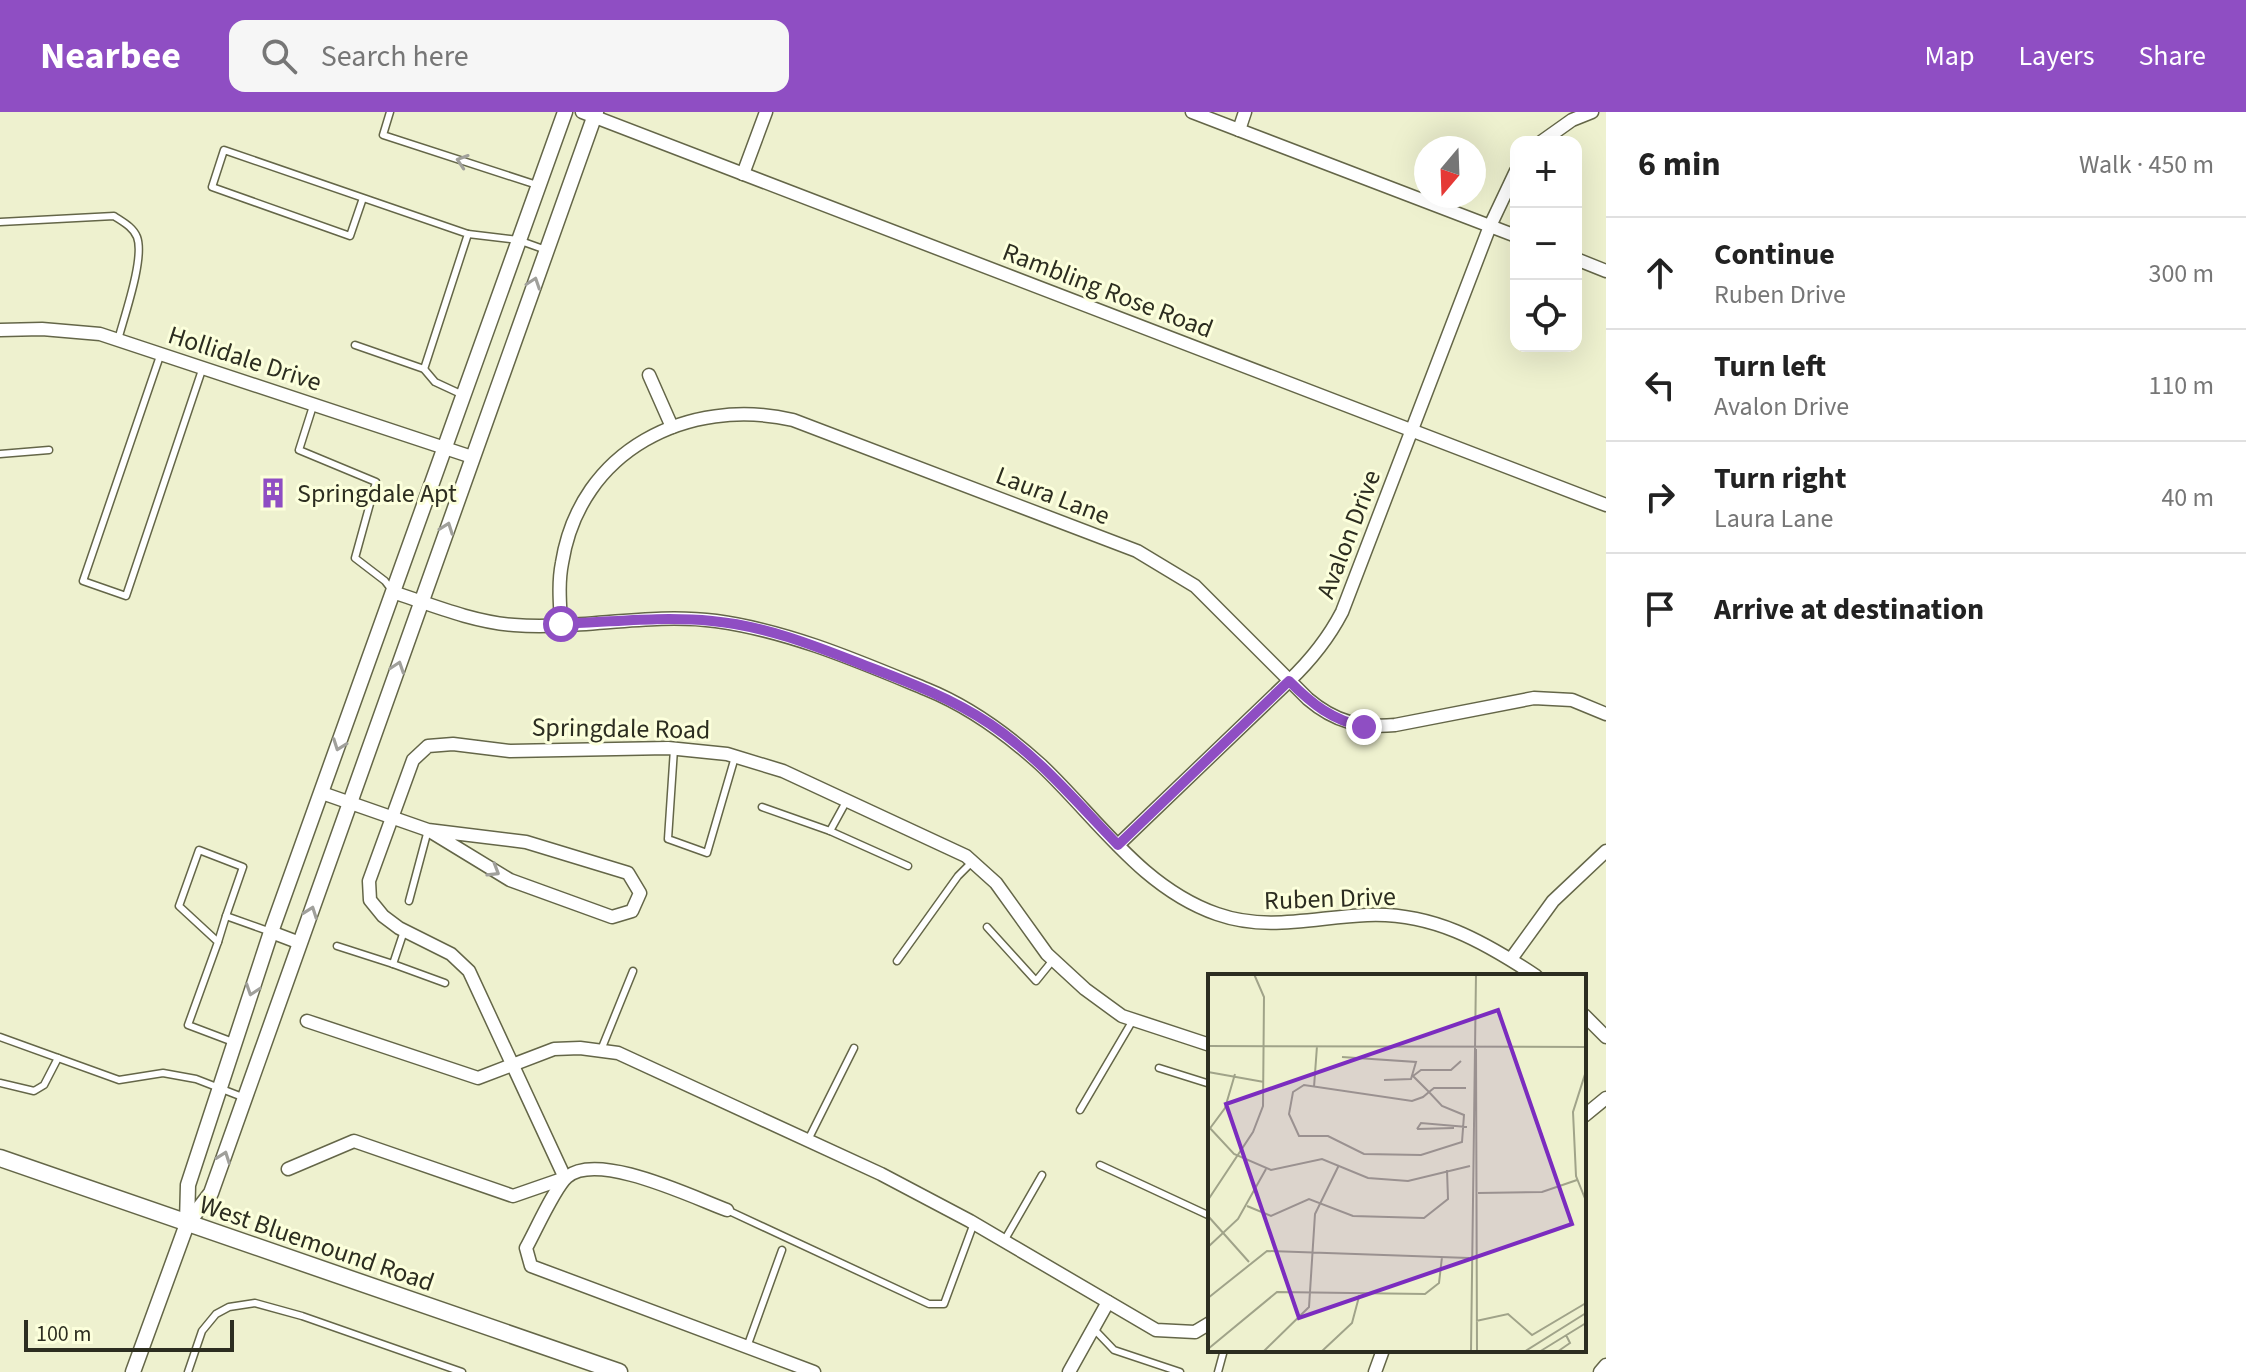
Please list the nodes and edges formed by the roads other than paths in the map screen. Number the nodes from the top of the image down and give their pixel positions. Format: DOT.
graph roads {
  1 [pos="390,112"];
  2 [pos="565,112"];
  3 [pos="766,112"];
  4 [pos="1192,112"];
  5 [pos="1245,112"];
  6 [pos="1592,112"];
  7 [pos="591,113"];
  8 [pos="1239,130"];
  9 [pos="1549,136"];
  10 [pos="743,174"];
  11 [pos="1510,184"];
  12 [pos="537,185"];
  13 [pos="363,198"];
  14 [pos="0,222"];
  15 [pos="1490,226"];
  16 [pos="468,234"];
  17 [pos="1510,234"];
  18 [pos="518,240"];
  19 [pos="546,250"];
  20 [pos="1582,261"];
  21 [pos="1606,271"];
  22 [pos="0,330"];
  23 [pos="118,340"];
  24 [pos="355,345"];
  25 [pos="161,353"];
  26 [pos="203,367"];
  27 [pos="424,369"];
  28 [pos="649,375"];
  29 [pos="463,395"];
  30 [pos="313,404"];
  31 [pos="672,427"];
  32 [pos="1412,431"];
  33 [pos="444,448"];
  34 [pos="49,450"];
  35 [pos="0,454"];
  36 [pos="472,457"];
  37 [pos="1606,505"];
  38 [pos="393,592"];
  39 [pos="421,601"];
  40 [pos="561,624"];
  41 [pos="1289,681"];
  42 [pos="1606,714"];
  43 [pos="674,748"];
  44 [pos="735,757"];
  45 [pos="322,793"];
  46 [pos="847,800"];
  47 [pos="350,802"];
  48 [pos="762,807"];
  49 [pos="390,817"];
  50 [pos="428,830"];
  51 [pos="830,831"];
  52 [pos="1118,845"];
  53 [pos="1606,851"];
  54 [pos="972,862"];
  55 [pos="908,866"];
  56 [pos="409,901"];
  57 [pos="226,916"];
  58 [pos="987,927"];
  59 [pos="404,931"];
  60 [pos="271,932"];
  61 [pos="218,942"];
  62 [pos="300,943"];
  63 [pos="337,946"];
  64 [pos="1511,959"];
  65 [pos="1053,960"];
  66 [pos="897,961"];
  67 [pos="393,964"];
  68 [pos="633,971"];
  69 [pos="1533,974"];
  70 [pos="445,983"];
  71 [pos="1586,1017"];
  72 [pos="1133,1020"];
  73 [pos="307,1021"];
  74 [pos="0,1037"];
  75 [pos="1606,1037"];
  76 [pos="234,1042"];
  77 [pos="1208,1044"];
  78 [pos="854,1048"];
  79 [pos="601,1050"];
  80 [pos="58,1058"];
  81 [pos="511,1065"];
  82 [pos="1159,1068"];
  83 [pos="0,1083"];
  84 [pos="1208,1083"];
  85 [pos="220,1088"];
  86 [pos="245,1098"];
  87 [pos="1606,1098"];
  88 [pos="1080,1110"];
  89 [pos="1586,1114"];
  90 [pos="808,1140"];
  91 [pos="0,1158"];
  92 [pos="1100,1165"];
  93 [pos="288,1169"];
  94 [pos="1042,1175"];
  95 [pos="565,1178"];
  96 [pos="727,1210"];
  97 [pos="1208,1215"];
  98 [pos="974,1223"];
  99 [pos="187,1224"];
  100 [pos="1004,1241"];
  101 [pos="782,1250"];
  102 [pos="1108,1302"];
  103 [pos="1208,1324"];
  104 [pos="1093,1328"];
  105 [pos="747,1347"];
  106 [pos="1223,1352"];
  107 [pos="1382,1352"];
  108 [pos="574,1365"];
  109 [pos="1606,1365"];
  110 [pos="133,1372"];
  111 [pos="188,1372"];
  112 [pos="462,1372"];
  113 [pos="619,1372"];
  114 [pos="814,1372"];
  115 [pos="1069,1372"];
  116 [pos="1180,1372"];
  117 [pos="1218,1372"];
  118 [pos="1375,1372"];
  119 [pos="1600,1372"];
  12 -- 1 [label="lane, one-way"];
  2 -- 12 [label="street"];
  3 -- 10 [label="street"];
  4 -- 8 [label="street"];
  5 -- 8 [label="street"];
  6 -- 9 [label="street"];
  7 -- 10 [label="street, Rambling Rose Road"];
  7 -- 19 [label="street"];
  8 -- 15 [label="street"];
  10 -- 32 [label="street, Rambling Rose Road"];
  11 -- 15 [label="street, Avalon Drive"];
  12 -- 18 [label="street"];
  13 -- 13 [label="lane"];
  13 -- 16 [label="lane"];
  14 -- 23 [label="lane"];
  15 -- 17 [label="street"];
  15 -- 32 [label="street, Avalon Drive"];
  16 -- 18 [label="lane"];
  16 -- 27 [label="lane"];
  18 -- 19 [label="lane"];
  18 -- 29 [label="street"];
  36 -- 19 [label="street, one-way"];
  20 -- 21 [label="street"];
  22 -- 23 [label="street, Hollidale Drive"];
  23 -- 25 [label="street, Hollidale Drive"];
  24 -- 27 [label="lane"];
  25 -- 26 [label="street, Hollidale Drive"];
  25 -- 26 [label="lane"];
  26 -- 30 [label="street, Hollidale Drive"];
  27 -- 29 [label="lane"];
  28 -- 31 [label="street"];
  29 -- 33 [label="street"];
  30 -- 33 [label="street, Hollidale Drive"];
  30 -- 38 [label="lane"];
  31 -- 40 [label="street, Laura Lane"];
  31 -- 41 [label="street, Laura Lane"];
  32 -- 37 [label="street, Rambling Rose Road"];
  32 -- 41 [label="street, Avalon Drive"];
  33 -- 36 [label="street, Hollidale Drive"];
  33 -- 38 [label="street"];
  34 -- 35 [label="lane"];
  39 -- 36 [label="street, one-way"];
  38 -- 39 [label="street, Ruben Drive"];
  38 -- 45 [label="street, one-way"];
  39 -- 40 [label="street, Ruben Drive"];
  47 -- 39 [label="street, one-way"];
  40 -- 52 [label="street, Ruben Drive"];
  41 -- 42 [label="street, Laura Lane"];
  41 -- 52 [label="street, Avalon Drive"];
  43 -- 44 [label="street, Springdale Road"];
  43 -- 44 [label="lane"];
  43 -- 49 [label="street, Springdale Road"];
  44 -- 46 [label="street, Springdale Road"];
  45 -- 47 [label="street"];
  45 -- 60 [label="street"];
  46 -- 51 [label="lane"];
  46 -- 54 [label="street, Springdale Road"];
  47 -- 49 [label="street"];
  62 -- 47 [label="street, one-way"];
  48 -- 51 [label="lane"];
  49 -- 50 [label="street"];
  49 -- 59 [label="street, Springdale Road"];
  50 -- 50 [label="street, one-way"];
  50 -- 56 [label="lane"];
  51 -- 55 [label="lane"];
  52 -- 64 [label="street, Ruben Drive"];
  53 -- 64 [label="street"];
  54 -- 65 [label="street, Springdale Road"];
  54 -- 66 [label="lane"];
  57 -- 60 [label="lane"];
  57 -- 61 [label="lane"];
  57 -- 61 [label="lane"];
  58 -- 65 [label="lane"];
  59 -- 67 [label="lane"];
  59 -- 81 [label="street, Springdale Road"];
  60 -- 62 [label="street"];
  60 -- 76 [label="street, one-way"];
  61 -- 76 [label="lane"];
  62 -- 86 [label="street"];
  63 -- 67 [label="lane"];
  64 -- 69 [label="street, Ruben Drive"];
  65 -- 72 [label="street, Springdale Road"];
  67 -- 70 [label="lane"];
  68 -- 79 [label="lane"];
  71 -- 75 [label="street"];
  72 -- 77 [label="street, Springdale Road"];
  72 -- 88 [label="lane"];
  73 -- 81 [label="street"];
  74 -- 80 [label="lane"];
  76 -- 85 [label="street"];
  78 -- 90 [label="lane"];
  79 -- 81 [label="street"];
  79 -- 90 [label="street"];
  80 -- 83 [label="lane"];
  80 -- 85 [label="lane"];
  81 -- 95 [label="street, Springdale Road"];
  82 -- 84 [label="lane"];
  85 -- 86 [label="lane"];
  85 -- 99 [label="street"];
  99 -- 86 [label="street, one-way"];
  87 -- 89 [label="street"];
  90 -- 98 [label="street"];
  91 -- 99 [label="main road, West Bluemound Road"];
  92 -- 97 [label="lane"];
  93 -- 95 [label="street"];
  94 -- 100 [label="lane"];
  95 -- 96 [label="street"];
  95 -- 105 [label="street"];
  96 -- 98 [label="lane"];
  98 -- 100 [label="street"];
  99 -- 108 [label="main road, West Bluemound Road"];
  99 -- 110 [label="street"];
  100 -- 102 [label="street"];
  101 -- 105 [label="lane"];
  102 -- 103 [label="street"];
  102 -- 104 [label="street"];
  104 -- 115 [label="street"];
  104 -- 116 [label="lane"];
  105 -- 114 [label="street"];
  106 -- 117 [label="lane"];
  107 -- 118 [label="street"];
  108 -- 113 [label="main road, West Bluemound Road"];
  109 -- 119 [label="street"];
  111 -- 112 [label="lane"];
}
